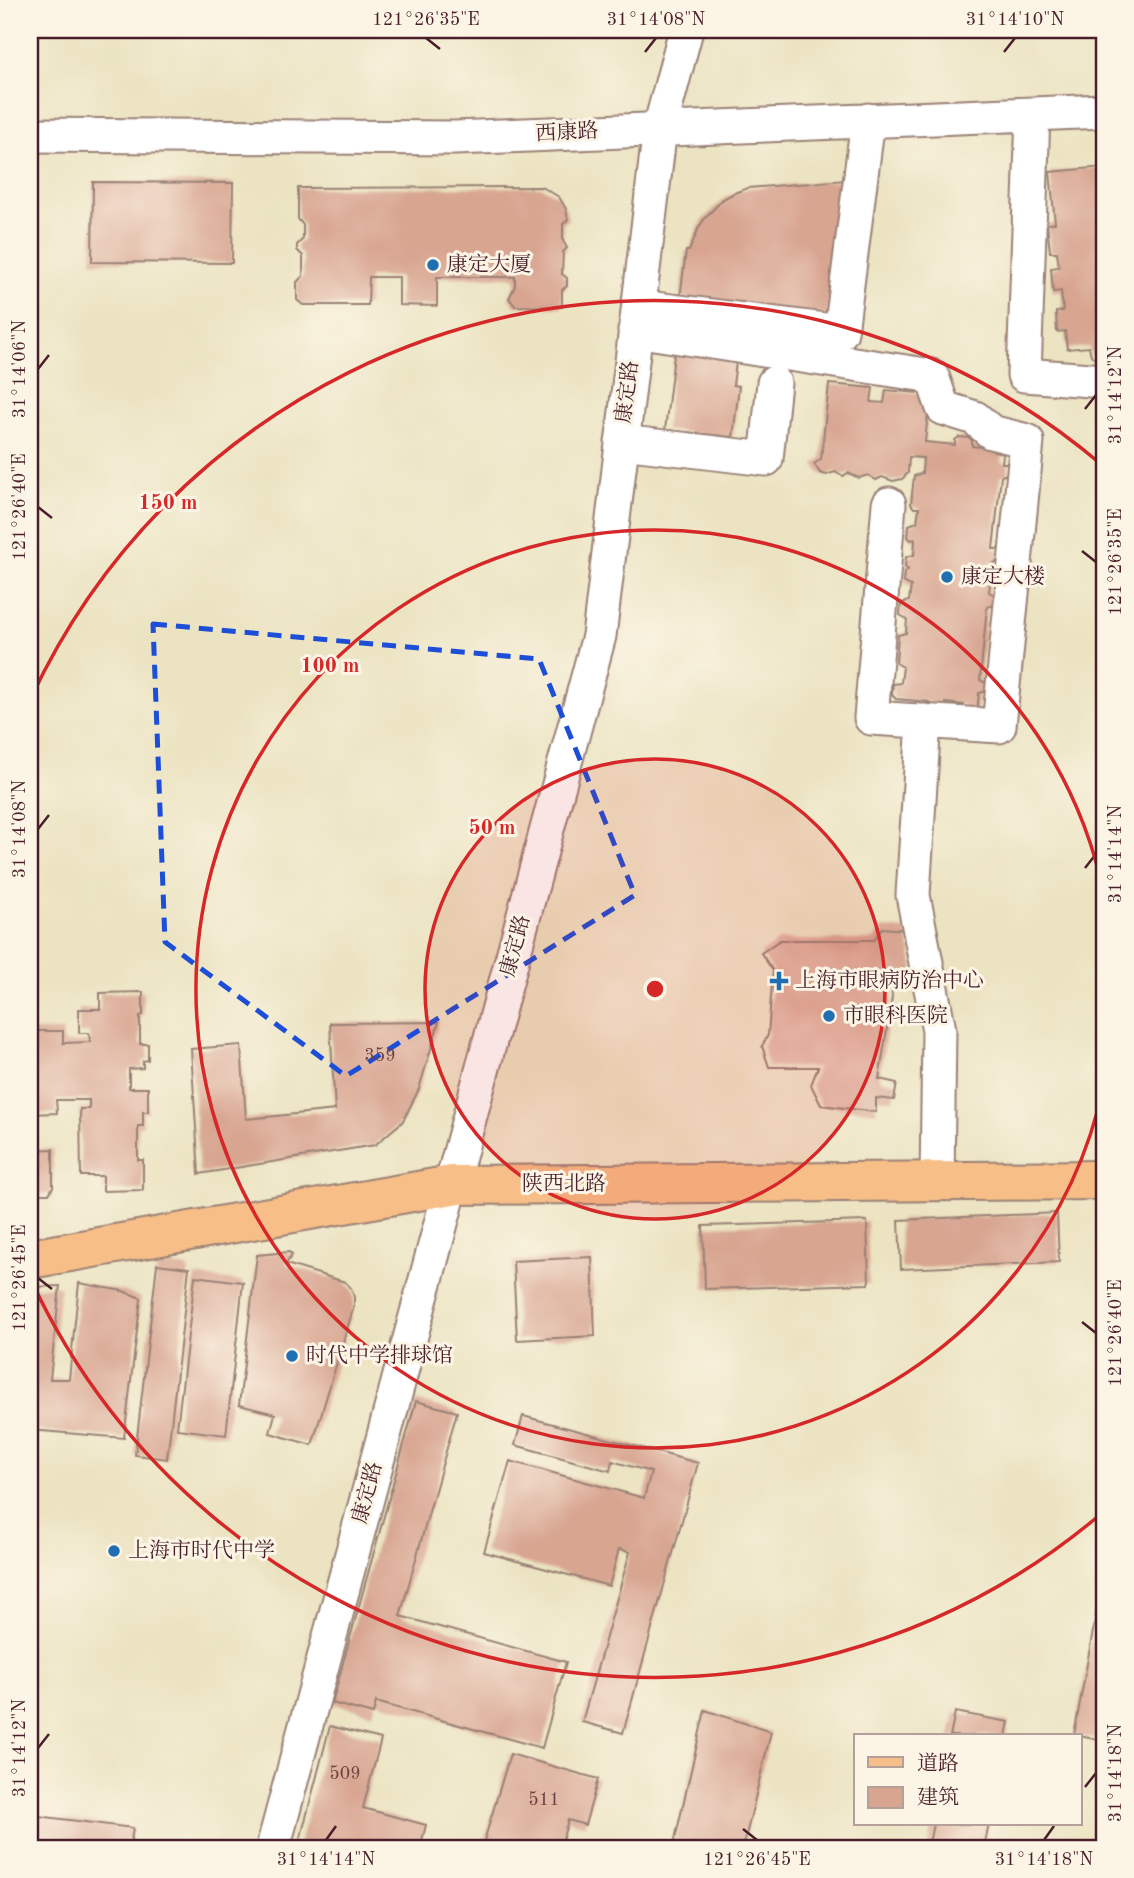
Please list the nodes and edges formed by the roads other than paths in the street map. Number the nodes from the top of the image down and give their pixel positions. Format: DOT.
graph roads {
  1 [pos="686,30"];
  2 [pos="1104,111"];
  3 [pos="1032,114"];
  4 [pos="868,120"];
  5 [pos="660,128"];
  6 [pos="30,135"];
  7 [pos="637,318"];
  8 [pos="1104,381"];
  9 [pos="774,383"];
  10 [pos="622,442"];
  11 [pos="889,504"];
  12 [pos="925,722"];
  13 [pos="1104,1180"];
  14 [pos="937,1181"];
  15 [pos="452,1185"];
  16 [pos="30,1259"];
  17 [pos="273,1848"];
  1 -- 5 [label="street, 康定路"];
  2 -- 3 [label="street, 西康路"];
  3 -- 4 [label="street, 西康路"];
  3 -- 8 [label="street"];
  4 -- 5 [label="street, 西康路"];
  4 -- 7 [label="street"];
  5 -- 6 [label="street, 西康路"];
  5 -- 7 [label="street, 康定路"];
  7 -- 10 [label="street, 康定路"];
  7 -- 12 [label="street"];
  9 -- 10 [label="street"];
  10 -- 15 [label="street, 康定路"];
  11 -- 12 [label="street"];
  12 -- 14 [label="street"];
  13 -- 14 [label="main road, 陕西北路"];
  14 -- 15 [label="main road, 陕西北路"];
  15 -- 16 [label="main road, 陕西北路"];
  15 -- 17 [label="street, 康定路"];
}
